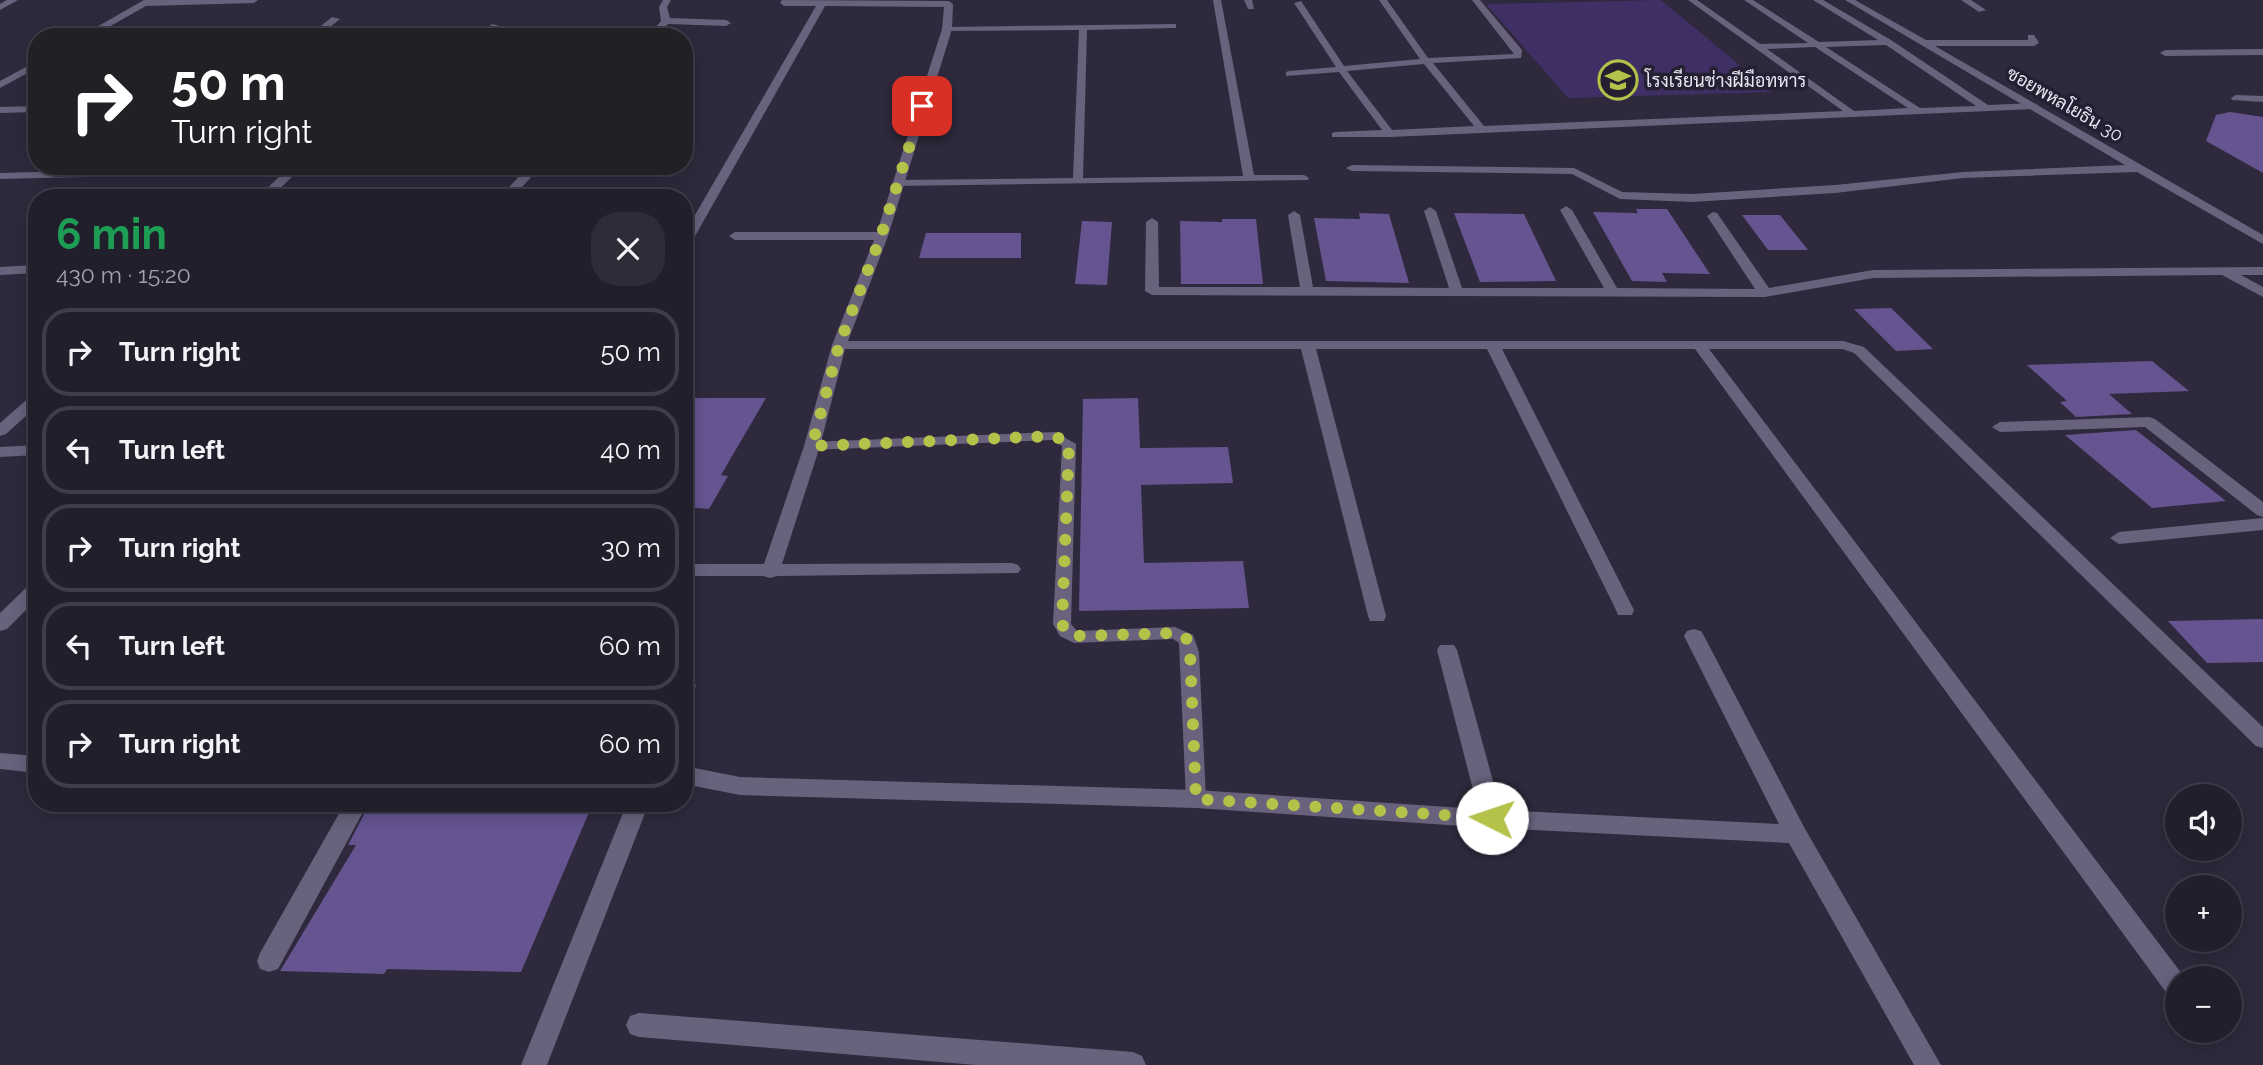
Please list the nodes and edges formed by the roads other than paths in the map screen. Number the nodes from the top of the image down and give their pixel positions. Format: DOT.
graph roads {
  1 [pos="14,0"];
  2 [pos="254,0"];
  3 [pos="667,0"];
  4 [pos="786,0"];
  5 [pos="1217,0"];
  6 [pos="1383,0"];
  7 [pos="1476,0"];
  8 [pos="1692,0"];
  9 [pos="1748,0"];
  10 [pos="1817,0"];
  11 [pos="1849,0"];
  12 [pos="1965,0"];
  13 [pos="896,1"];
  14 [pos="148,2"];
  15 [pos="822,3"];
  16 [pos="1298,4"];
  17 [pos="0,7"];
  18 [pos="1982,10"];
  19 [pos="335,19"];
  20 [pos="666,21"];
  21 [pos="726,23"];
  22 [pos="495,26"];
  23 [pos="1173,26"];
  24 [pos="1083,27"];
  25 [pos="100,28"];
  26 [pos="324,28"];
  27 [pos="493,28"];
  28 [pos="660,28"];
  29 [pos="947,29"];
  30 [pos="2031,37"];
  31 [pos="1888,42"];
  32 [pos="1924,43"];
  33 [pos="1816,45"];
  34 [pos="1760,47"];
  35 [pos="2263,52"];
  36 [pos="2165,53"];
  37 [pos="1426,61"];
  38 [pos="28,69"];
  39 [pos="1342,70"];
  40 [pos="1289,74"];
  41 [pos="0,85"];
  42 [pos="2236,98"];
  43 [pos="2263,99"];
  44 [pos="2034,106"];
  45 [pos="1986,108"];
  46 [pos="28,109"];
  47 [pos="0,110"];
  48 [pos="1917,110"];
  49 [pos="1850,112"];
  50 [pos="1481,128"];
  51 [pos="1390,134"];
  52 [pos="1335,135"];
  53 [pos="1352,168"];
  54 [pos="2143,168"];
  55 [pos="42,175"];
  56 [pos="288,175"];
  57 [pos="527,175"];
  58 [pos="0,176"];
  59 [pos="1304,178"];
  60 [pos="1249,179"];
  61 [pos="1078,181"];
  62 [pos="897,183"];
  63 [pos="273,189"];
  64 [pos="514,189"];
  65 [pos="1566,210"];
  66 [pos="1430,211"];
  67 [pos="1294,215"];
  68 [pos="1713,216"];
  69 [pos="1152,222"];
  70 [pos="693,229"];
  71 [pos="735,236"];
  72 [pos="881,236"];
  73 [pos="2263,240"];
  74 [pos="28,269"];
  75 [pos="0,271"];
  76 [pos="2224,271"];
  77 [pos="2263,271"];
  78 [pos="1307,291"];
  79 [pos="1612,291"];
  80 [pos="1457,292"];
  81 [pos="1765,293"];
  82 [pos="2263,293"];
  83 [pos="1307,344"];
  84 [pos="1492,344"];
  85 [pos="1698,344"];
  86 [pos="839,345"];
  87 [pos="28,406"];
  88 [pos="2000,427"];
  89 [pos="0,431"];
  90 [pos="812,446"];
  91 [pos="28,450"];
  92 [pos="0,452"];
  93 [pos="2263,511"];
  94 [pos="2263,524"];
  95 [pos="2119,538"];
  96 [pos="1012,569"];
  97 [pos="693,570"];
  98 [pos="770,572"];
  99 [pos="28,597"];
  100 [pos="1625,610"];
  101 [pos="1377,616"];
  102 [pos="0,624"];
  103 [pos="1695,636"];
  104 [pos="1447,650"];
  105 [pos="2263,740"];
  106 [pos="0,761"];
  107 [pos="28,764"];
  108 [pos="693,777"];
  109 [pos="1196,799"];
  110 [pos="351,812"];
  111 [pos="634,812"];
  112 [pos="1492,818"];
  113 [pos="1796,834"];
  114 [pos="269,961"];
  115 [pos="2165,971"];
  116 [pos="639,1025"];
  117 [pos="534,1065"];
  118 [pos="1133,1065"];
  119 [pos="1928,1065"];
  1 -- 17 [label="street"];
  2 -- 14 [label="street"];
  3 -- 20 [label="street"];
  4 -- 15 [label="street"];
  5 -- 60 [label="lane"];
  6 -- 37 [label="lane"];
  7 -- 37 [label="lane"];
  8 -- 34 [label="lane"];
  9 -- 33 [label="lane"];
  10 -- 31 [label="lane"];
  11 -- 32 [label="street, ซอยพหลโยธิน 30"];
  12 -- 18 [label="street"];
  13 -- 15 [label="street"];
  13 -- 29 [label="street"];
  14 -- 25 [label="street"];
  15 -- 70 [label="street"];
  16 -- 39 [label="lane"];
  19 -- 26 [label="street"];
  20 -- 21 [label="street"];
  20 -- 28 [label="street"];
  22 -- 27 [label="street"];
  23 -- 24 [label="lane"];
  24 -- 29 [label="lane"];
  24 -- 61 [label="lane"];
  29 -- 62 [label="street"];
  30 -- 32 [label="street"];
  31 -- 33 [label="lane"];
  31 -- 45 [label="lane"];
  32 -- 44 [label="street, ซอยพหลโยธิน 30"];
  33 -- 34 [label="lane"];
  33 -- 48 [label="lane"];
  34 -- 49 [label="lane"];
  35 -- 36 [label="street"];
  37 -- 39 [label="lane"];
  37 -- 50 [label="lane"];
  38 -- 41 [label="street"];
  39 -- 40 [label="lane"];
  39 -- 51 [label="lane"];
  42 -- 43 [label="street"];
  44 -- 45 [label="lane"];
  44 -- 54 [label="street, ซอยพหลโยธิน 30"];
  45 -- 48 [label="lane"];
  46 -- 47 [label="street"];
  48 -- 49 [label="lane"];
  49 -- 50 [label="lane"];
  50 -- 51 [label="lane"];
  51 -- 52 [label="lane"];
  53 -- 54 [label="street"];
  54 -- 73 [label="street, ซอยพหลโยธิน 30"];
  55 -- 58 [label="street"];
  56 -- 63 [label="street"];
  57 -- 64 [label="street"];
  59 -- 60 [label="lane"];
  60 -- 61 [label="lane"];
  61 -- 62 [label="lane"];
  62 -- 72 [label="street"];
  65 -- 79 [label="street"];
  66 -- 80 [label="street"];
  67 -- 78 [label="street"];
  68 -- 81 [label="street"];
  69 -- 78 [label="street"];
  71 -- 72 [label="street"];
  72 -- 86 [label="street"];
  74 -- 75 [label="street"];
  76 -- 77 [label="street"];
  76 -- 81 [label="street"];
  76 -- 82 [label="street"];
  78 -- 80 [label="street"];
  79 -- 80 [label="street"];
  79 -- 81 [label="street"];
  83 -- 84 [label="street"];
  83 -- 86 [label="street"];
  83 -- 101 [label="street"];
  84 -- 85 [label="street"];
  84 -- 100 [label="street"];
  85 -- 105 [label="street"];
  85 -- 115 [label="street"];
  86 -- 90 [label="street"];
  87 -- 89 [label="street"];
  88 -- 93 [label="street"];
  90 -- 98 [label="street"];
  90 -- 109 [label="lane"];
  91 -- 92 [label="street"];
  94 -- 95 [label="street"];
  96 -- 98 [label="street"];
  97 -- 98 [label="street"];
  99 -- 102 [label="street"];
  103 -- 113 [label="street"];
  104 -- 112 [label="street"];
  106 -- 107 [label="street"];
  108 -- 109 [label="street"];
  109 -- 112 [label="street"];
  110 -- 114 [label="street"];
  111 -- 117 [label="street"];
  112 -- 113 [label="street"];
  113 -- 119 [label="street"];
  116 -- 118 [label="street"];
}
